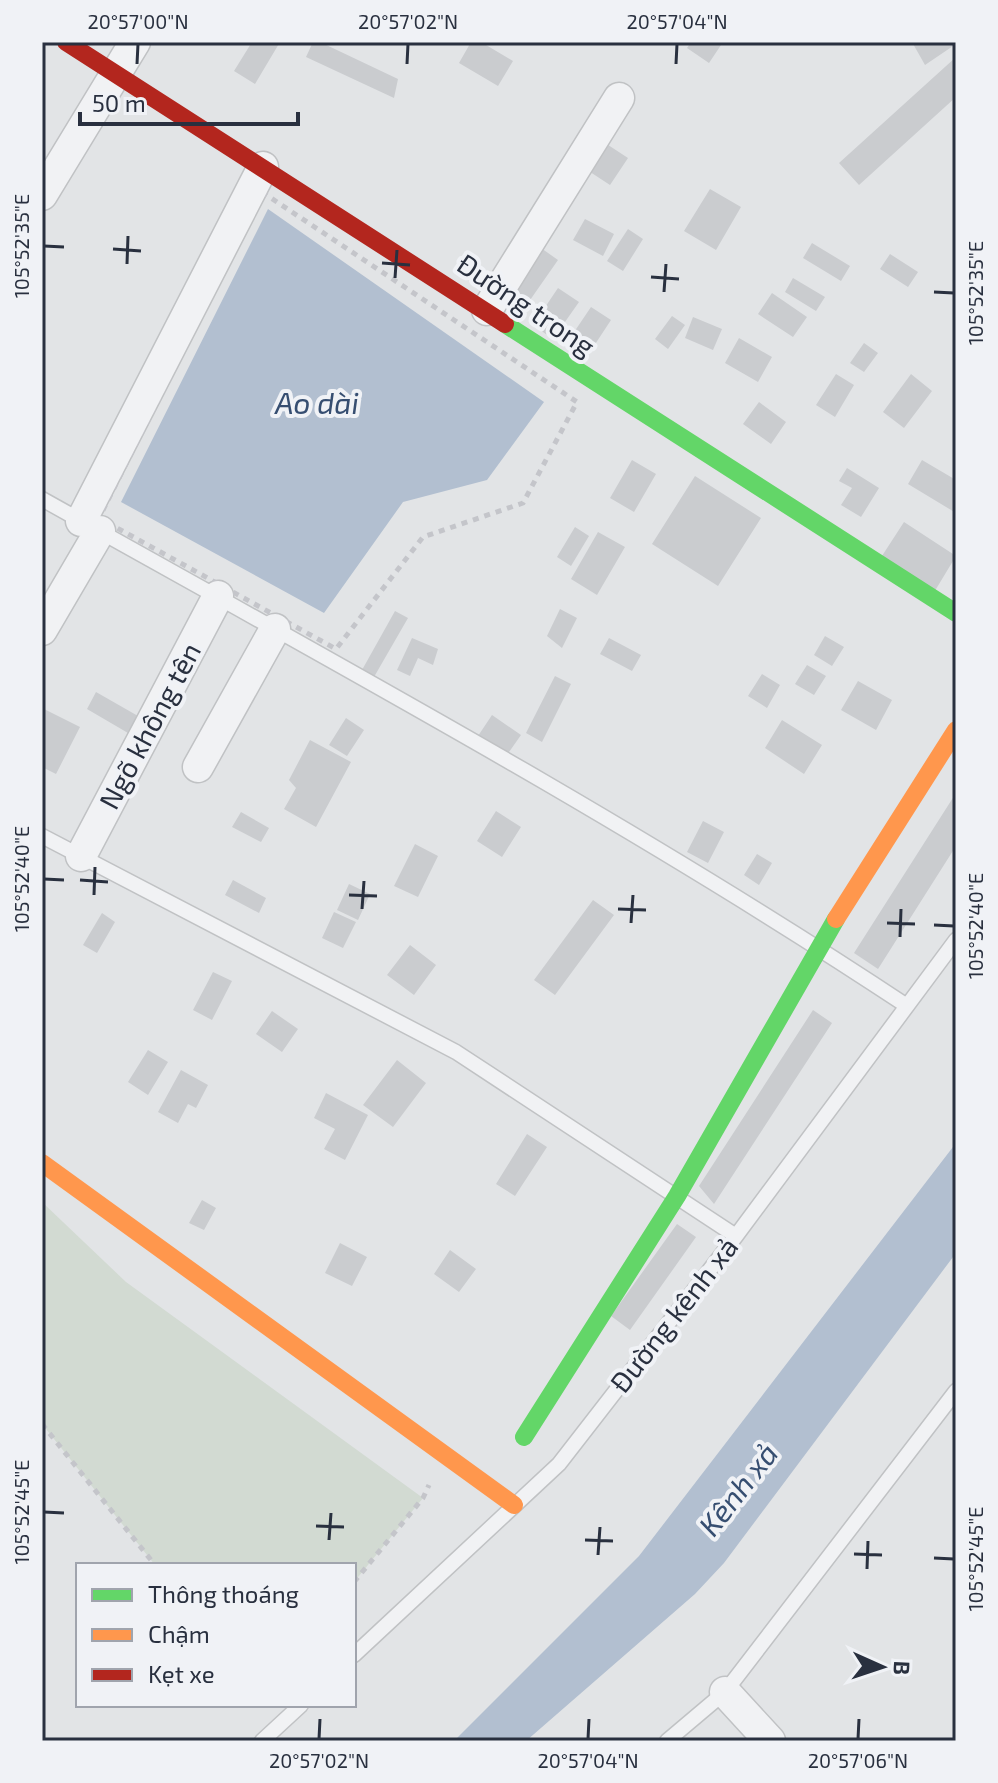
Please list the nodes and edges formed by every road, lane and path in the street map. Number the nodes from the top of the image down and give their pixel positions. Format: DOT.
graph roads {
  1 [pos="66,42"];
  2 [pos="135,42"];
  3 [pos="114,72"];
  4 [pos="619,98"];
  5 [pos="262,180"];
  6 [pos="42,195"];
  7 [pos="487,310"];
  8 [pos="42,499"];
  9 [pos="91,526"];
  10 [pos="218,596"];
  11 [pos="956,613"];
  12 [pos="275,629"];
  13 [pos="42,630"];
  14 [pos="956,730"];
  15 [pos="198,767"];
  16 [pos="42,836"];
  17 [pos="81,856"];
  18 [pos="956,940"];
  19 [pos="818,947"];
  20 [pos="907,1006"];
  21 [pos="42,1163"];
  22 [pos="677,1196"];
  23 [pos="736,1236"];
  24 [pos="956,1391"];
  25 [pos="42,1424"];
  26 [pos="524,1437"];
  27 [pos="442,1453"];
  28 [pos="514,1505"];
  29 [pos="153,1563"];
  30 [pos="356,1580"];
  31 [pos="356,1653"];
  32 [pos="725,1692"];
  33 [pos="299,1707"];
  34 [pos="262,1741"];
  35 [pos="667,1741"];
  36 [pos="770,1741"];
  1 -- 3 [label="street, Đường trong"];
  2 -- 3 [label="street"];
  3 -- 5 [label="street, Đường trong"];
  3 -- 6 [label="street"];
  4 -- 7 [label="street"];
  5 -- 5 [label="path"];
  5 -- 7 [label="street, Đường trong"];
  5 -- 9 [label="street"];
  7 -- 11 [label="street, Đường trong"];
  8 -- 9 [label="lane"];
  9 -- 10 [label="lane"];
  9 -- 13 [label="street"];
  10 -- 12 [label="lane"];
  10 -- 17 [label="street, Ngõ không tên"];
  12 -- 15 [label="street"];
  12 -- 19 [label="lane"];
  14 -- 19 [label="street"];
  16 -- 17 [label="lane"];
  17 -- 22 [label="lane"];
  18 -- 20 [label="lane, Đường kênh xả"];
  19 -- 20 [label="lane"];
  19 -- 22 [label="street"];
  20 -- 23 [label="lane, Đường kênh xả"];
  21 -- 27 [label="street"];
  22 -- 23 [label="lane"];
  22 -- 26 [label="street"];
  23 -- 28 [label="lane, Đường kênh xả"];
  24 -- 32 [label="lane"];
  25 -- 29 [label="path"];
  27 -- 28 [label="street"];
  27 -- 30 [label="path"];
  28 -- 31 [label="lane, Đường kênh xả"];
  32 -- 35 [label="lane"];
  32 -- 36 [label="street"];
  33 -- 34 [label="lane"];
}
